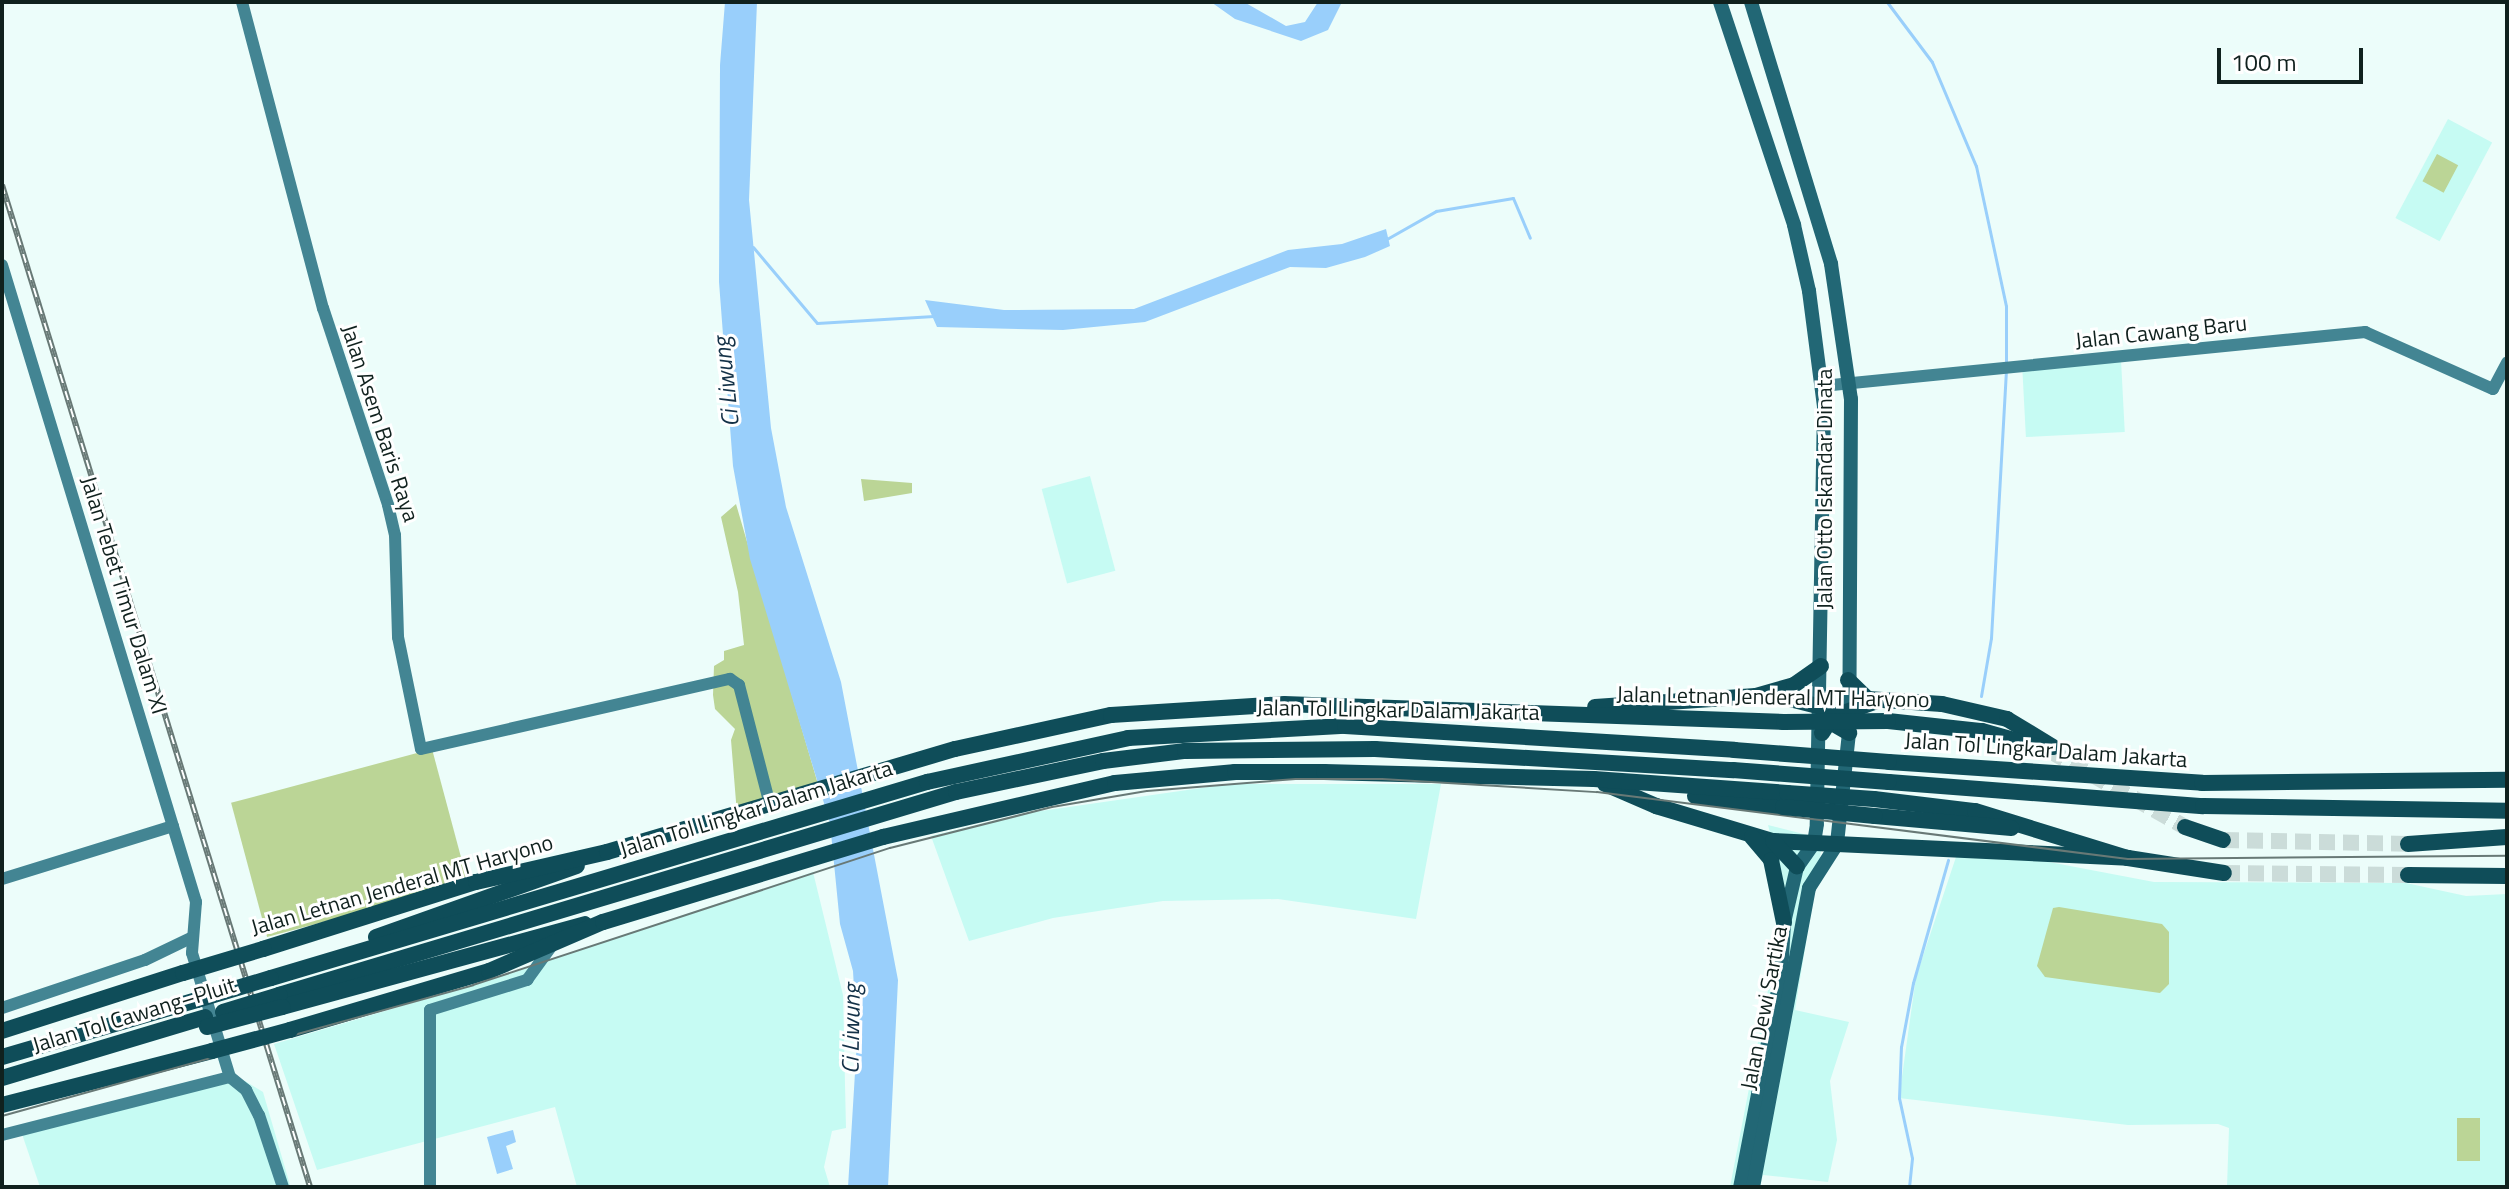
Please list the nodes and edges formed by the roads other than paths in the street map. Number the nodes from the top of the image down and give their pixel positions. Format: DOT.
graph roads {
  1 [pos="242,2"];
  2 [pos="1720,2"];
  3 [pos="1751,2"];
  4 [pos="2,265"];
  5 [pos="2507,363"];
  6 [pos="1850,385"];
  7 [pos="1822,386"];
  8 [pos="1821,666"];
  9 [pos="1848,680"];
  10 [pos="1756,696"];
  11 [pos="1879,701"];
  12 [pos="1849,709"];
  13 [pos="1574,713"];
  14 [pos="1824,720"];
  15 [pos="1849,733"];
  16 [pos="2507,778"];
  17 [pos="1594,779"];
  18 [pos="2507,801"];
  19 [pos="770,805"];
  20 [pos="2400,808"];
  21 [pos="2507,811"];
  22 [pos="173,826"];
  23 [pos="2185,827"];
  24 [pos="1752,837"];
  25 [pos="2507,839"];
  26 [pos="2223,840"];
  27 [pos="1773,841"];
  28 [pos="1814,843"];
  29 [pos="1837,844"];
  30 [pos="2408,844"];
  31 [pos="607,852"];
  32 [pos="2128,858"];
  33 [pos="1797,867"];
  34 [pos="2224,873"];
  35 [pos="2408,875"];
  36 [pos="2507,876"];
  37 [pos="2,879"];
  38 [pos="603,922"];
  39 [pos="1784,923"];
  40 [pos="191,938"];
  41 [pos="179,947"];
  42 [pos="551,947"];
  43 [pos="192,953"];
  44 [pos="278,976"];
  45 [pos="280,1001"];
  46 [pos="2,1008"];
  47 [pos="2,1031"];
  48 [pos="2,1057"];
  49 [pos="230,1077"];
  50 [pos="2,1078"];
  51 [pos="2,1105"];
  52 [pos="2,1135"];
  53 [pos="283,1187"];
  54 [pos="430,1187"];
  55 [pos="1740,1187"];
  56 [pos="1753,1187"];
  1 -- 19 [label="street, Jalan Asem Baris Raya"];
  2 -- 7 [label="main road, Jalan Otto Iskandar Dinata"];
  3 -- 6 [label="main road, Jalan Otto Iskandar Dinata"];
  4 -- 22 [label="street, Jalan Tebet Timur Dalam XI"];
  5 -- 6 [label="street, Jalan Cawang Baru"];
  6 -- 7 [label="street, Jalan Cawang Baru"];
  6 -- 9 [label="main road, Jalan Otto Iskandar Dinata"];
  7 -- 8 [label="main road, Jalan Otto Iskandar Dinata"];
  8 -- 10 [label="highway"];
  8 -- 14 [label="main road, Jalan Otto Iskandar Dinata"];
  9 -- 11 [label="highway"];
  9 -- 12 [label="main road, Jalan Otto Iskandar Dinata"];
  10 -- 13 [label="highway"];
  10 -- 14 [label="highway"];
  11 -- 12 [label="highway"];
  11 -- 13 [label="highway, Jalan Letnan Jenderal MT Haryono, bridge"];
  12 -- 14 [label="highway"];
  12 -- 15 [label="main road, Jalan Otto Iskandar Dinata"];
  13 -- 19 [label="highway, Jalan Letnan Jenderal MT Haryono"];
  14 -- 15 [label="highway"];
  14 -- 28 [label="main road, Jalan Otto Iskandar Dinata"];
  15 -- 29 [label="main road, Jalan Otto Iskandar Dinata"];
  16 -- 44 [label="highway, Jalan Tol Lingkar Dalam Jakarta, bridge"];
  17 -- 24 [label="highway"];
  17 -- 32 [label="highway, bridge"];
  17 -- 38 [label="highway"];
  18 -- 20 [label="highway"];
  19 -- 31 [label="highway, Jalan Letnan Jenderal MT Haryono"];
  20 -- 21 [label="highway"];
  20 -- 45 [label="highway, Jalan Tol Lingkar Dalam Jakarta, bridge"];
  22 -- 37 [label="street"];
  22 -- 40 [label="street, Jalan Tebet Timur Dalam XI"];
  23 -- 26 [label="highway"];
  24 -- 27 [label="highway"];
  24 -- 39 [label="highway"];
  25 -- 30 [label="highway"];
  27 -- 28 [label="highway"];
  27 -- 33 [label="highway"];
  28 -- 29 [label="highway"];
  28 -- 33 [label="main road, Jalan Dewi Sartika"];
  29 -- 32 [label="highway"];
  29 -- 56 [label="main road, Jalan Dewi Sartika"];
  31 -- 44 [label="highway"];
  31 -- 47 [label="highway, Jalan Letnan Jenderal MT Haryono, bridge"];
  32 -- 34 [label="highway"];
  33 -- 39 [label="main road, Jalan Dewi Sartika"];
  35 -- 36 [label="highway"];
  38 -- 42 [label="highway"];
  38 -- 45 [label="highway"];
  39 -- 55 [label="main road, Jalan Dewi Sartika"];
  40 -- 41 [label="street"];
  40 -- 43 [label="street, Jalan Tebet Timur Dalam XI"];
  41 -- 43 [label="street"];
  41 -- 46 [label="street"];
  42 -- 51 [label="highway, bridge"];
  42 -- 54 [label="street"];
  43 -- 49 [label="street, Jalan Tebet Timur Dalam XI"];
  44 -- 48 [label="highway, Jalan Tol Cawang–Pluit, bridge"];
  45 -- 50 [label="highway, Jalan Tol Cawang–Pluit, bridge"];
  49 -- 52 [label="street"];
  49 -- 53 [label="street"];
}
